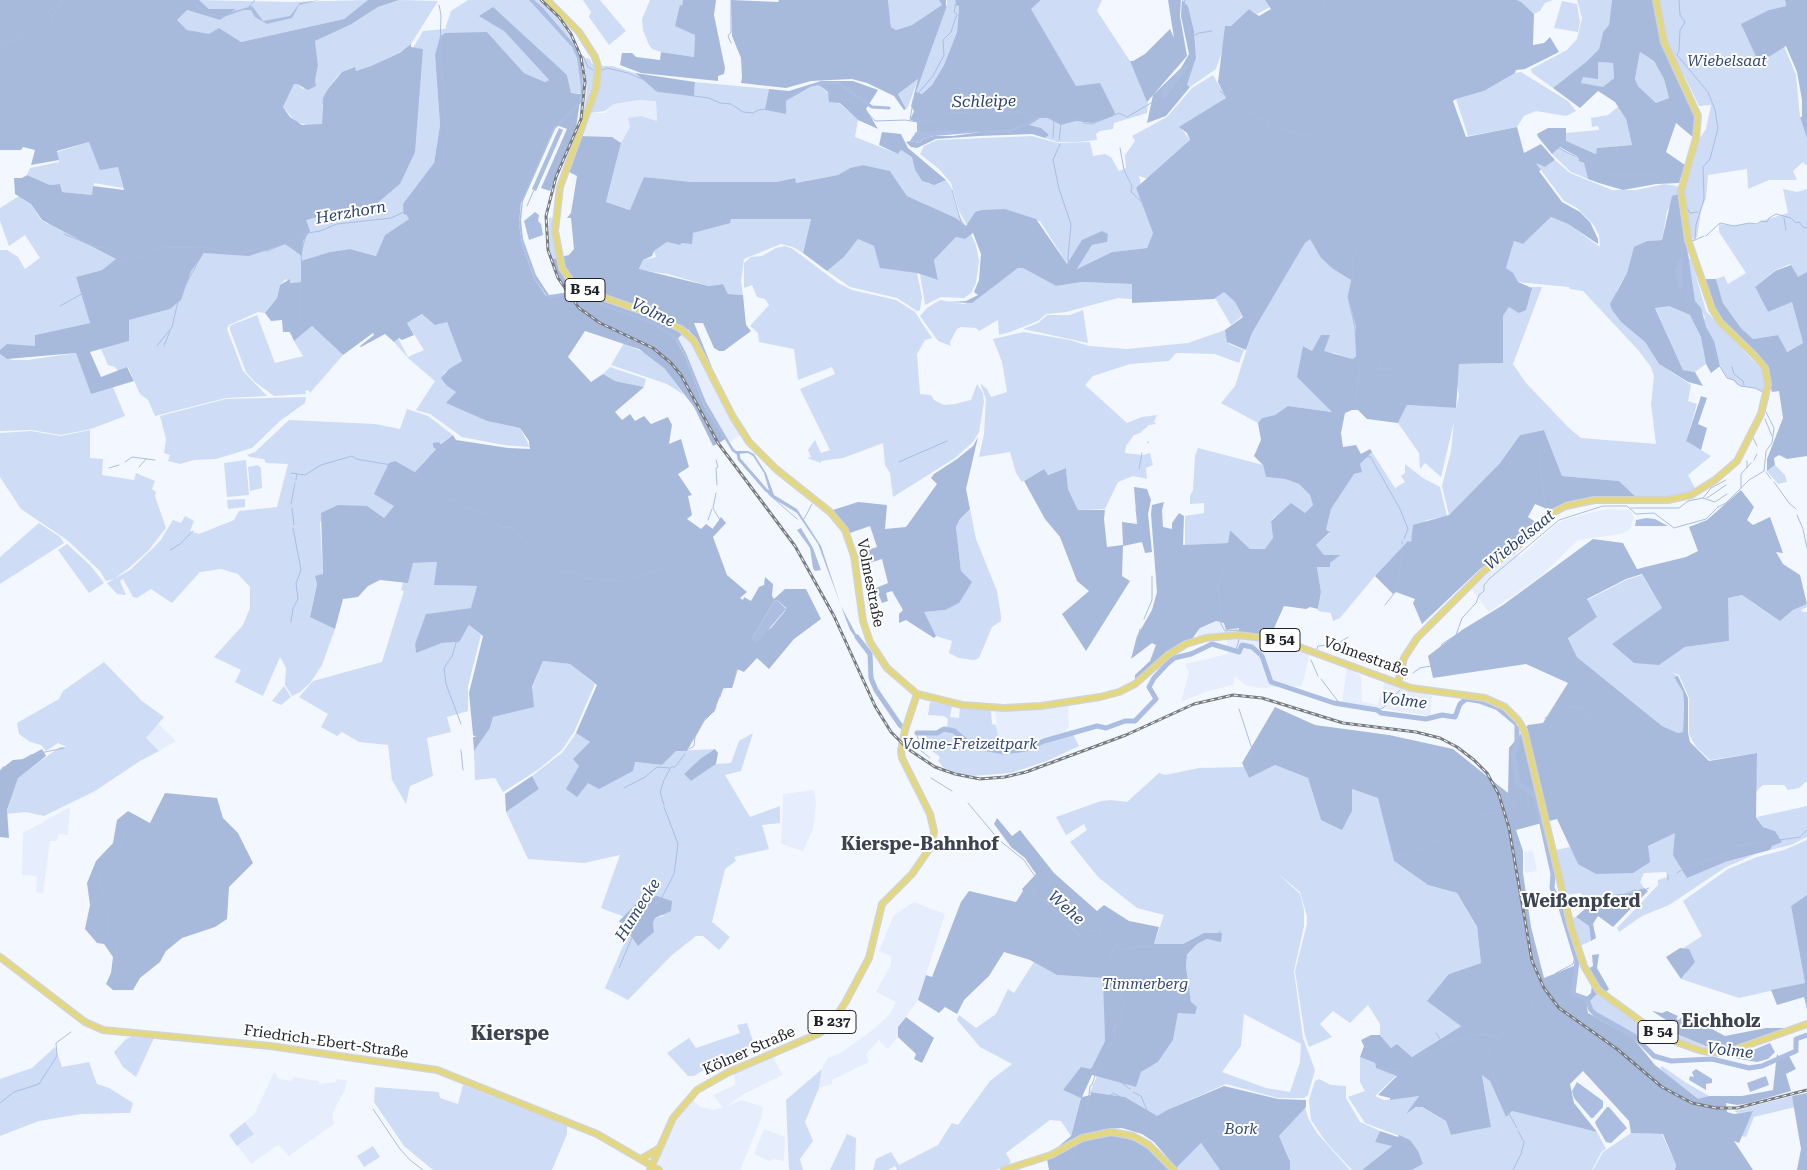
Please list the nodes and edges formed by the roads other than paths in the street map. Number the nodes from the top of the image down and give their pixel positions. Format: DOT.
graph roads {
  1 [pos="547,0"];
  2 [pos="1656,0"];
  3 [pos="1398,683"];
  4 [pos="917,694"];
  5 [pos="0,957"];
  6 [pos="1807,1024"];
  7 [pos="658,1148"];
  8 [pos="641,1159"];
  9 [pos="651,1168"];
  10 [pos="659,1170"];
  11 [pos="1004,1170"];
  12 [pos="1174,1170"];
  1 -- 4 [label="main road, Volmestraße / B 54"];
  2 -- 3 [label="main road"];
  3 -- 4 [label="main road, Volmestraße / B 54"];
  3 -- 6 [label="main road, Volmestraße / B 54"];
  4 -- 7 [label="main road, Kölner Straße / B 237"];
  5 -- 8 [label="main road, Friedrich-Ebert-Straße"];
  7 -- 8 [label="main road"];
  7 -- 9 [label="main road, Kölner Straße / B 237"];
  8 -- 9 [label="main road, Friedrich-Ebert-Straße"];
  9 -- 10 [label="main road, Friedrich-Ebert-Straße"];
  11 -- 12 [label="main road"];
}
